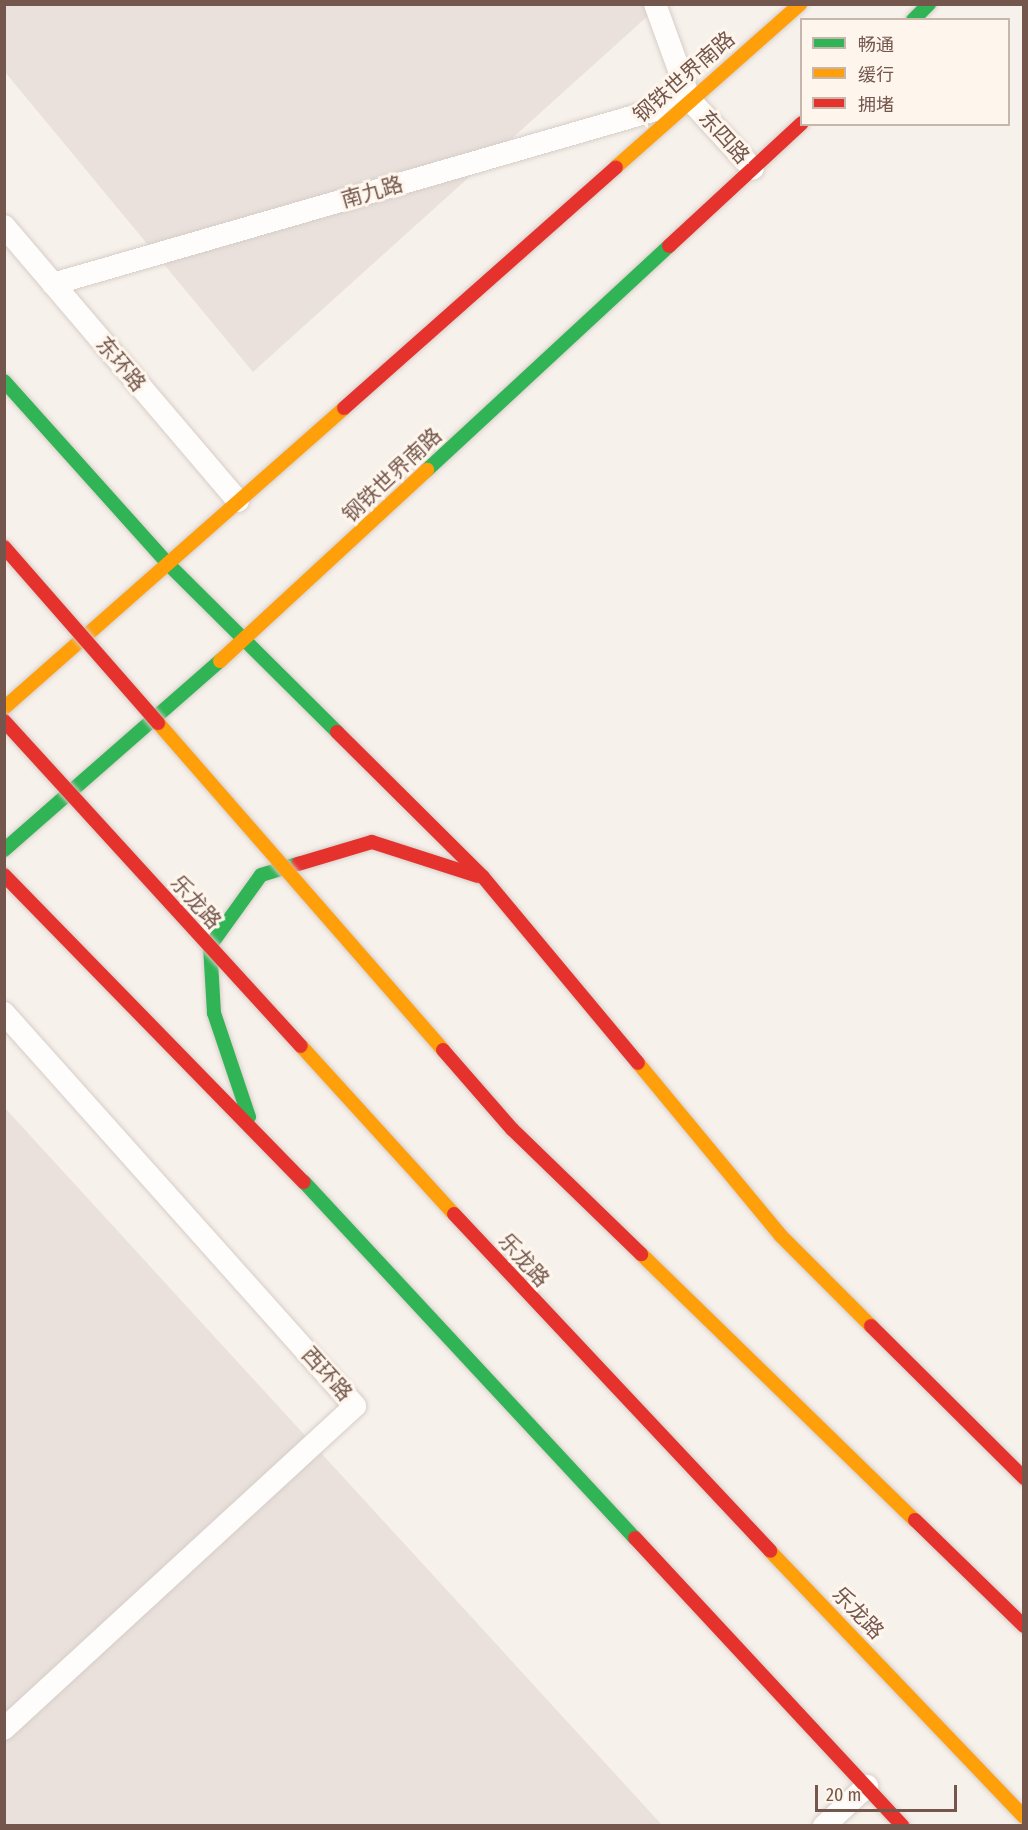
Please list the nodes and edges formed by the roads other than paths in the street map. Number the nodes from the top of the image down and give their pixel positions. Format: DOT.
graph roads {
  1 [pos="656,4"];
  2 [pos="800,4"];
  3 [pos="928,4"];
  4 [pos="914,18"];
  5 [pos="690,100"];
  6 [pos="800,124"];
  7 [pos="753,169"];
  8 [pos="4,226"];
  9 [pos="53,284"];
  10 [pos="4,381"];
  11 [pos="238,501"];
  12 [pos="4,547"];
  13 [pos="168,564"];
  14 [pos="245,639"];
  15 [pos="4,708"];
  16 [pos="4,721"];
  17 [pos="4,850"];
  18 [pos="4,875"];
  19 [pos="483,877"];
  20 [pos="4,1013"];
  21 [pos="251,1125"];
  22 [pos="1023,1478"];
  23 [pos="1023,1626"];
  24 [pos="4,1729"];
  25 [pos="867,1786"];
  26 [pos="1023,1817"];
  27 [pos="824,1826"];
  28 [pos="903,1826"];
  1 -- 5 [label="lane, 东四路"];
  2 -- 5 [label="main road, 钢铁世界南路"];
  3 -- 4 [label="main road"];
  5 -- 7 [label="lane, 东四路"];
  5 -- 9 [label="lane, 南九路"];
  5 -- 11 [label="main road, 钢铁世界南路"];
  6 -- 7 [label="main road, 钢铁世界南路"];
  7 -- 14 [label="main road, 钢铁世界南路"];
  8 -- 9 [label="lane, 东环路"];
  9 -- 11 [label="lane, 东环路"];
  10 -- 13 [label="main road"];
  11 -- 13 [label="main road, 钢铁世界南路"];
  12 -- 23 [label="main road, bridge"];
  13 -- 14 [label="main road"];
  13 -- 15 [label="main road, 钢铁世界南路"];
  14 -- 17 [label="main road, 钢铁世界南路"];
  14 -- 19 [label="main road"];
  16 -- 26 [label="main road, 乐龙路, bridge"];
  18 -- 21 [label="main road"];
  19 -- 21 [label="main road"];
  19 -- 22 [label="main road"];
  20 -- 24 [label="lane, 西环路"];
  21 -- 25 [label="main road"];
  25 -- 27 [label="lane"];
  25 -- 28 [label="main road"];
}
